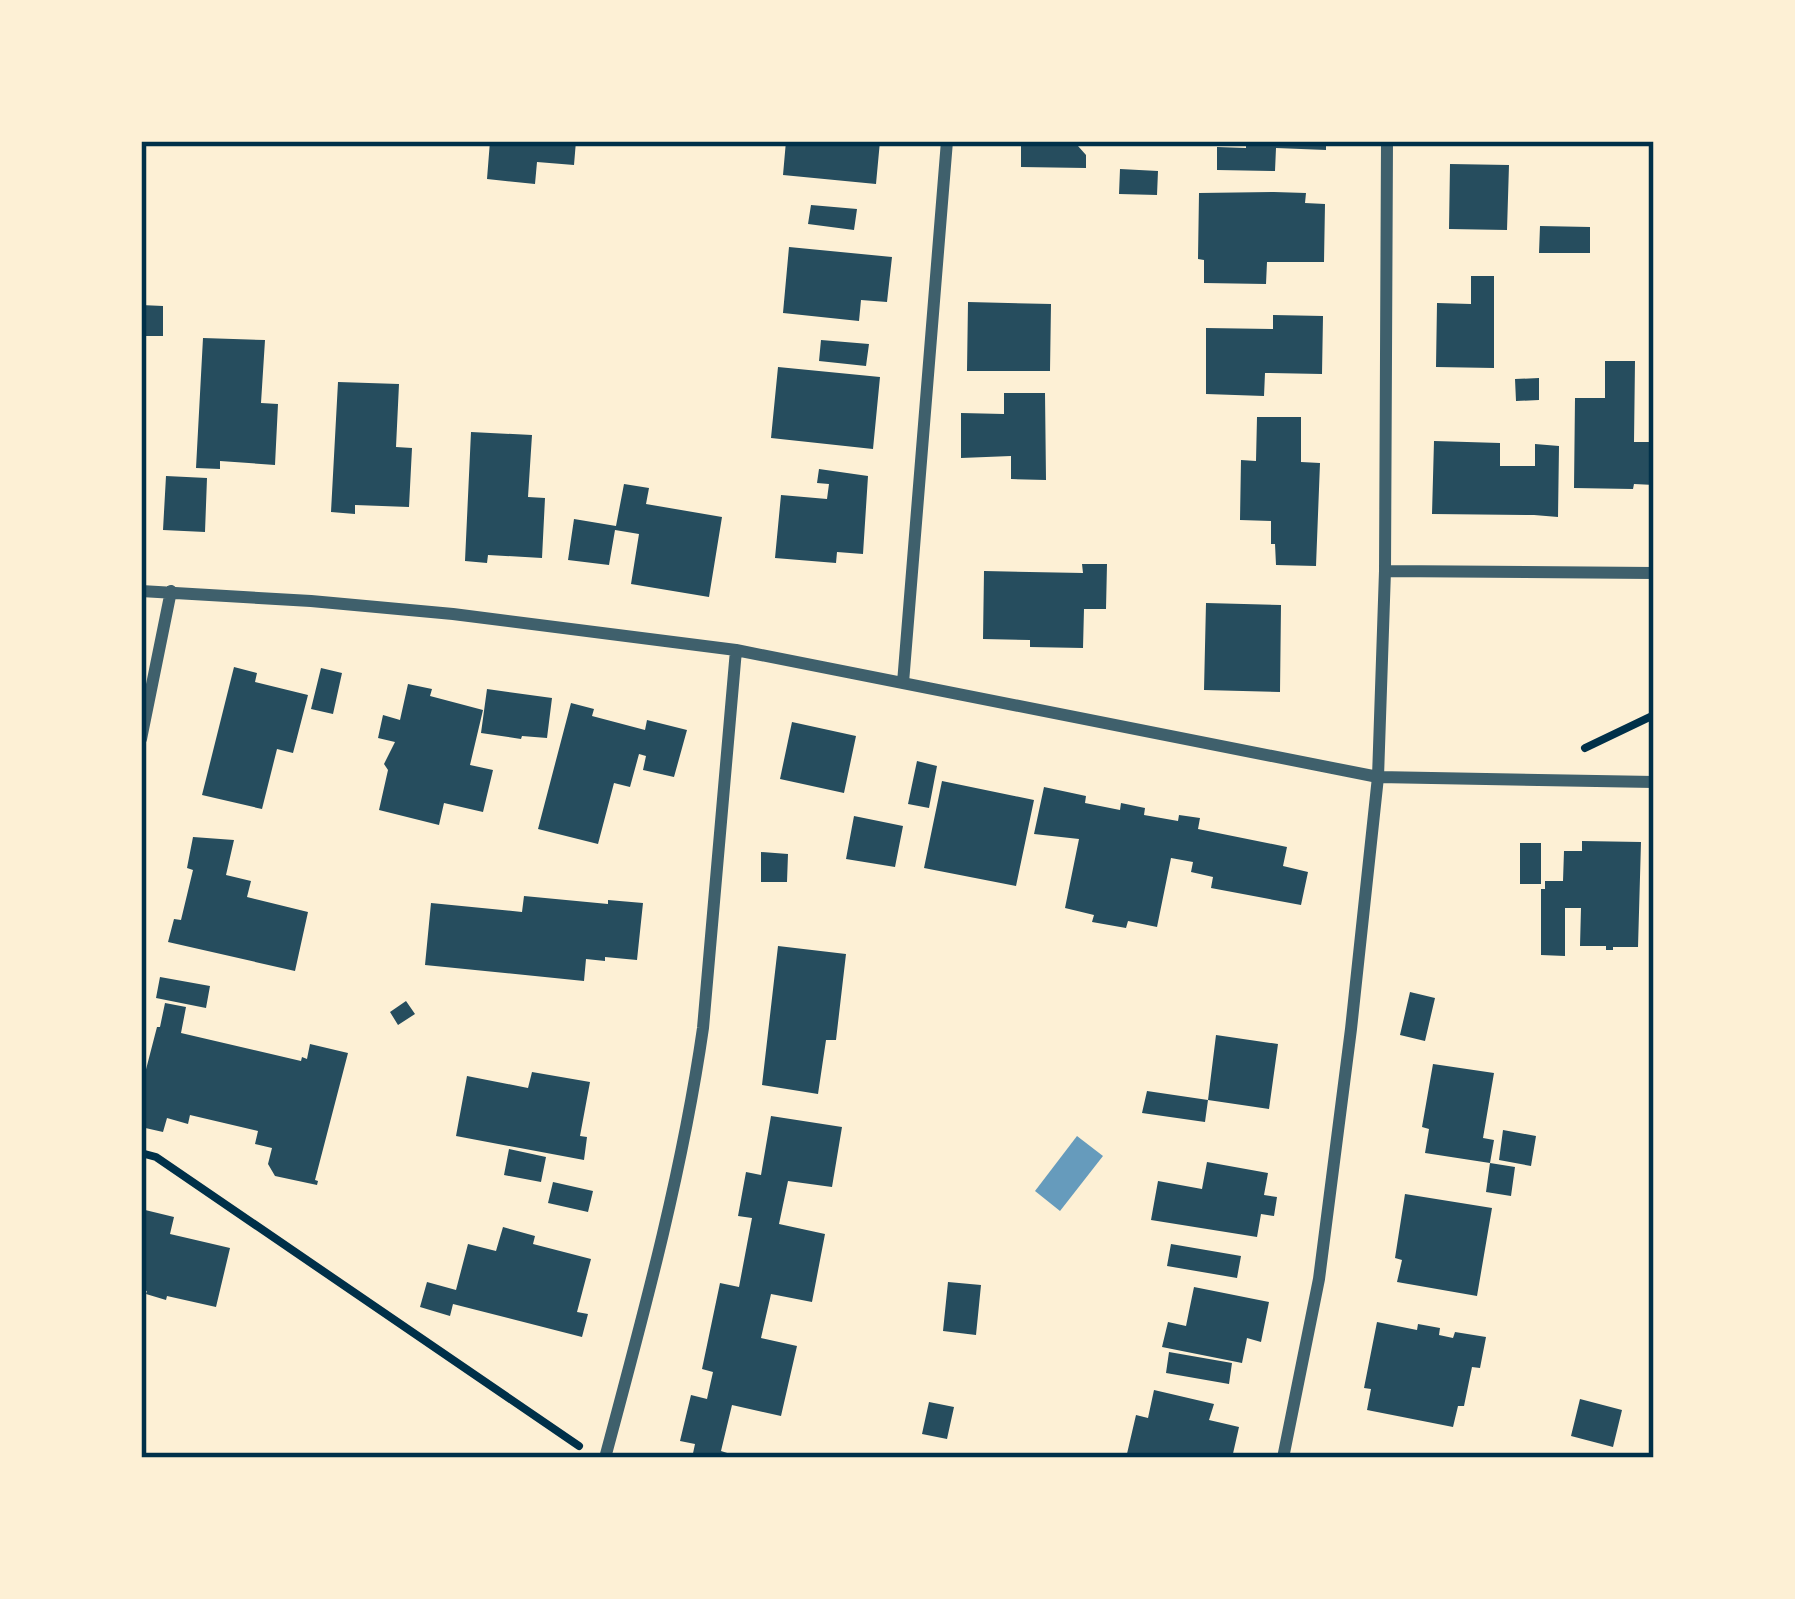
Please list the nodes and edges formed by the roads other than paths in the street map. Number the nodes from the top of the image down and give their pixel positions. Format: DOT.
graph roads {
  1 [pos="947,141"];
  2 [pos="1387,141"];
  3 [pos="1385,571"];
  4 [pos="1654,574"];
  5 [pos="141,591"];
  6 [pos="171,591"];
  7 [pos="736,650"];
  8 [pos="903,682"];
  9 [pos="141,739"];
  10 [pos="1378,777"];
  11 [pos="1654,782"];
  12 [pos="604,1458"];
  13 [pos="1283,1458"];
  1 -- 8 [label="street"];
  2 -- 3 [label="street"];
  3 -- 4 [label="street"];
  3 -- 10 [label="street"];
  5 -- 6 [label="street"];
  6 -- 7 [label="street"];
  6 -- 9 [label="street"];
  7 -- 8 [label="street"];
  7 -- 12 [label="street"];
  8 -- 10 [label="street"];
  10 -- 11 [label="street"];
  10 -- 13 [label="street"];
}
